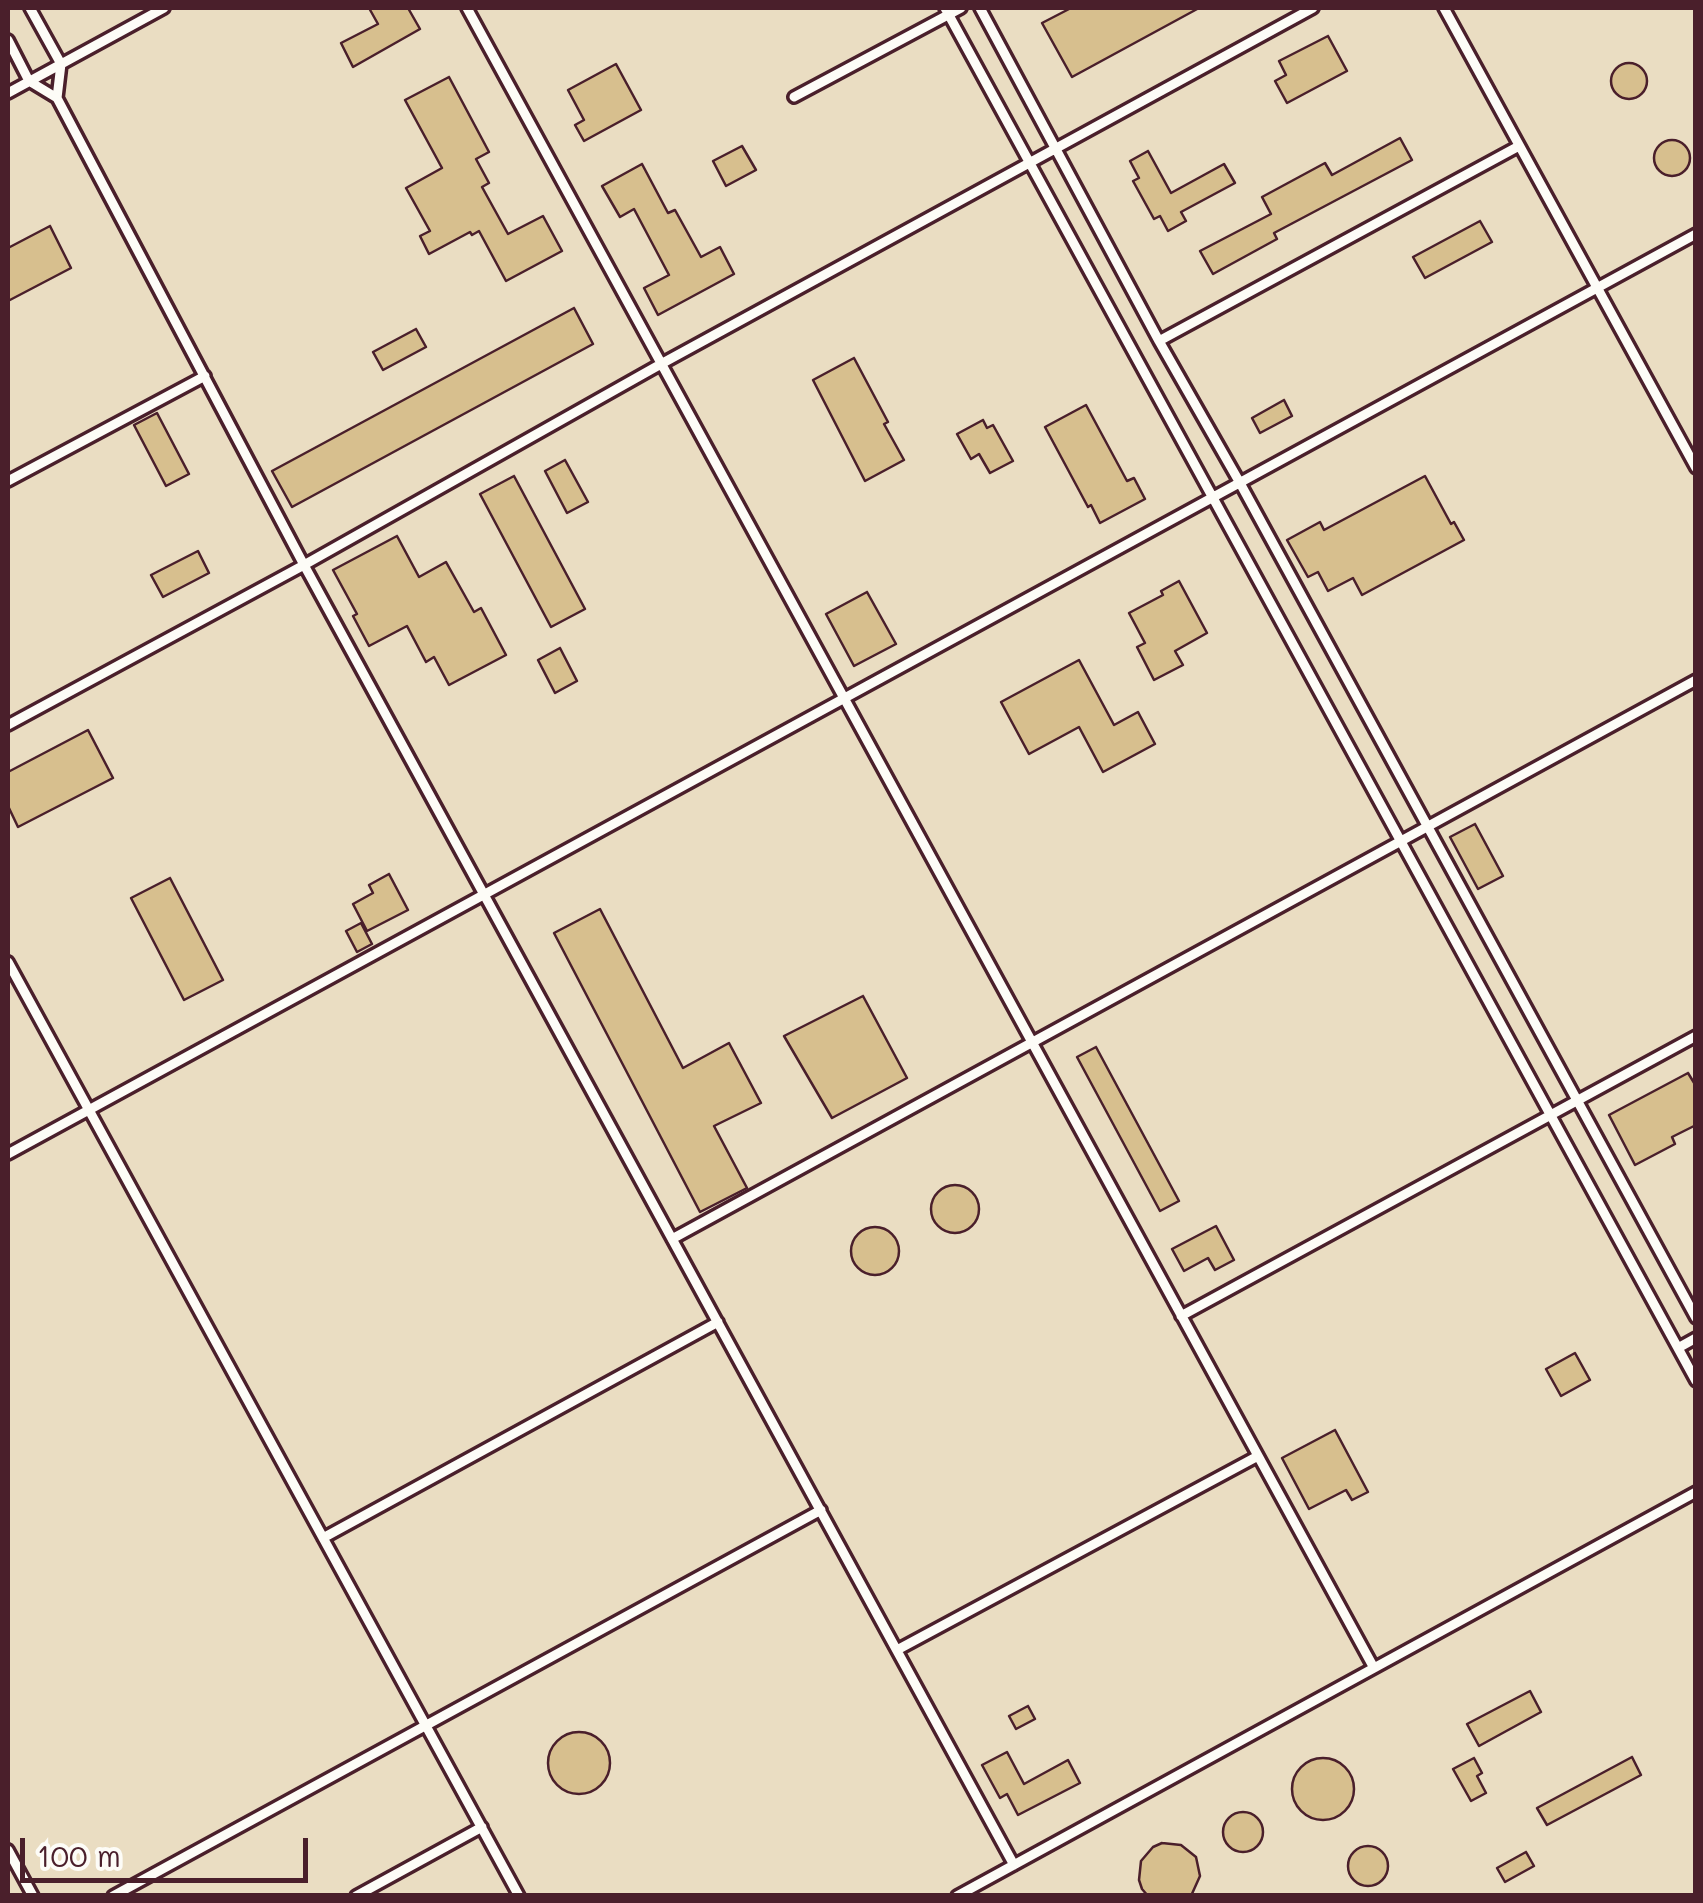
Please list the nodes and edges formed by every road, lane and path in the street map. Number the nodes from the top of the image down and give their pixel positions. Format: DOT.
graph roads {
  1 [pos="30,8"];
  2 [pos="164,8"];
  3 [pos="466,8"];
  4 [pos="961,8"];
  5 [pos="980,8"];
  6 [pos="1313,8"];
  7 [pos="1444,8"];
  8 [pos="947,11"];
  9 [pos="8,40"];
  10 [pos="61,64"];
  11 [pos="29,81"];
  12 [pos="8,93"];
  13 [pos="794,97"];
  14 [pos="57,98"];
  15 [pos="1519,146"];
  16 [pos="1057,148"];
  17 [pos="1031,162"];
  18 [pos="1696,234"];
  19 [pos="1597,288"];
  20 [pos="1159,342"];
  21 [pos="662,364"];
  22 [pos="205,376"];
  23 [pos="1696,468"];
  24 [pos="8,481"];
  25 [pos="1240,483"];
  26 [pos="1214,497"];
  27 [pos="304,565"];
  28 [pos="1696,680"];
  29 [pos="844,699"];
  30 [pos="8,725"];
  31 [pos="1427,826"];
  32 [pos="1402,841"];
  33 [pos="485,895"];
  34 [pos="8,962"];
  35 [pos="1696,1036"];
  36 [pos="1032,1042"];
  37 [pos="1577,1100"];
  38 [pos="89,1111"];
  39 [pos="1550,1115"];
  40 [pos="8,1154"];
  41 [pos="672,1239"];
  42 [pos="1182,1316"];
  43 [pos="1696,1318"];
  44 [pos="718,1322"];
  45 [pos="1696,1338"];
  46 [pos="1678,1348"];
  47 [pos="1696,1381"];
  48 [pos="1258,1456"];
  49 [pos="1696,1492"];
  50 [pos="820,1510"];
  51 [pos="323,1538"];
  52 [pos="897,1650"];
  53 [pos="1374,1668"];
  54 [pos="426,1725"];
  55 [pos="482,1828"];
  56 [pos="8,1850"];
  57 [pos="1014,1865"];
  58 [pos="33,1896"];
  59 [pos="113,1896"];
  60 [pos="356,1896"];
  61 [pos="519,1896"];
  62 [pos="958,1896"];
  1 -- 10 [label="lane"];
  2 -- 10 [label="lane"];
  3 -- 21 [label="lane"];
  4 -- 8 [label="lane"];
  5 -- 16 [label="lane"];
  6 -- 16 [label="lane"];
  7 -- 15 [label="lane"];
  8 -- 13 [label="lane"];
  8 -- 17 [label="lane"];
  9 -- 11 [label="lane"];
  10 -- 11 [label="lane"];
  10 -- 14 [label="lane"];
  11 -- 12 [label="lane"];
  11 -- 14 [label="lane"];
  14 -- 22 [label="lane"];
  15 -- 19 [label="lane"];
  15 -- 20 [label="lane"];
  16 -- 17 [label="lane"];
  16 -- 20 [label="lane"];
  17 -- 21 [label="lane"];
  17 -- 26 [label="lane"];
  18 -- 19 [label="lane"];
  19 -- 23 [label="lane"];
  19 -- 25 [label="lane"];
  20 -- 25 [label="lane"];
  21 -- 27 [label="lane"];
  21 -- 29 [label="lane"];
  22 -- 24 [label="lane"];
  22 -- 27 [label="lane"];
  25 -- 26 [label="lane"];
  25 -- 31 [label="lane"];
  26 -- 29 [label="lane"];
  26 -- 32 [label="lane"];
  27 -- 30 [label="lane"];
  27 -- 33 [label="lane"];
  28 -- 31 [label="lane"];
  29 -- 33 [label="lane"];
  29 -- 36 [label="lane"];
  31 -- 32 [label="lane"];
  31 -- 37 [label="lane"];
  32 -- 36 [label="lane"];
  32 -- 39 [label="lane"];
  33 -- 38 [label="lane"];
  33 -- 41 [label="lane"];
  34 -- 38 [label="lane"];
  35 -- 37 [label="lane"];
  36 -- 41 [label="lane"];
  36 -- 42 [label="lane"];
  37 -- 39 [label="lane"];
  37 -- 43 [label="lane"];
  38 -- 40 [label="lane"];
  38 -- 51 [label="lane"];
  39 -- 42 [label="lane"];
  39 -- 46 [label="lane"];
  41 -- 44 [label="lane"];
  42 -- 48 [label="lane"];
  44 -- 50 [label="lane"];
  44 -- 51 [label="lane"];
  45 -- 46 [label="lane"];
  46 -- 47 [label="lane"];
  48 -- 52 [label="lane"];
  48 -- 53 [label="lane"];
  49 -- 53 [label="lane"];
  50 -- 52 [label="lane"];
  50 -- 54 [label="lane"];
  51 -- 54 [label="lane"];
  52 -- 57 [label="lane"];
  53 -- 57 [label="lane"];
  54 -- 55 [label="lane"];
  54 -- 59 [label="lane"];
  55 -- 60 [label="lane"];
  55 -- 61 [label="lane"];
  56 -- 58 [label="lane"];
  57 -- 62 [label="lane"];
}
